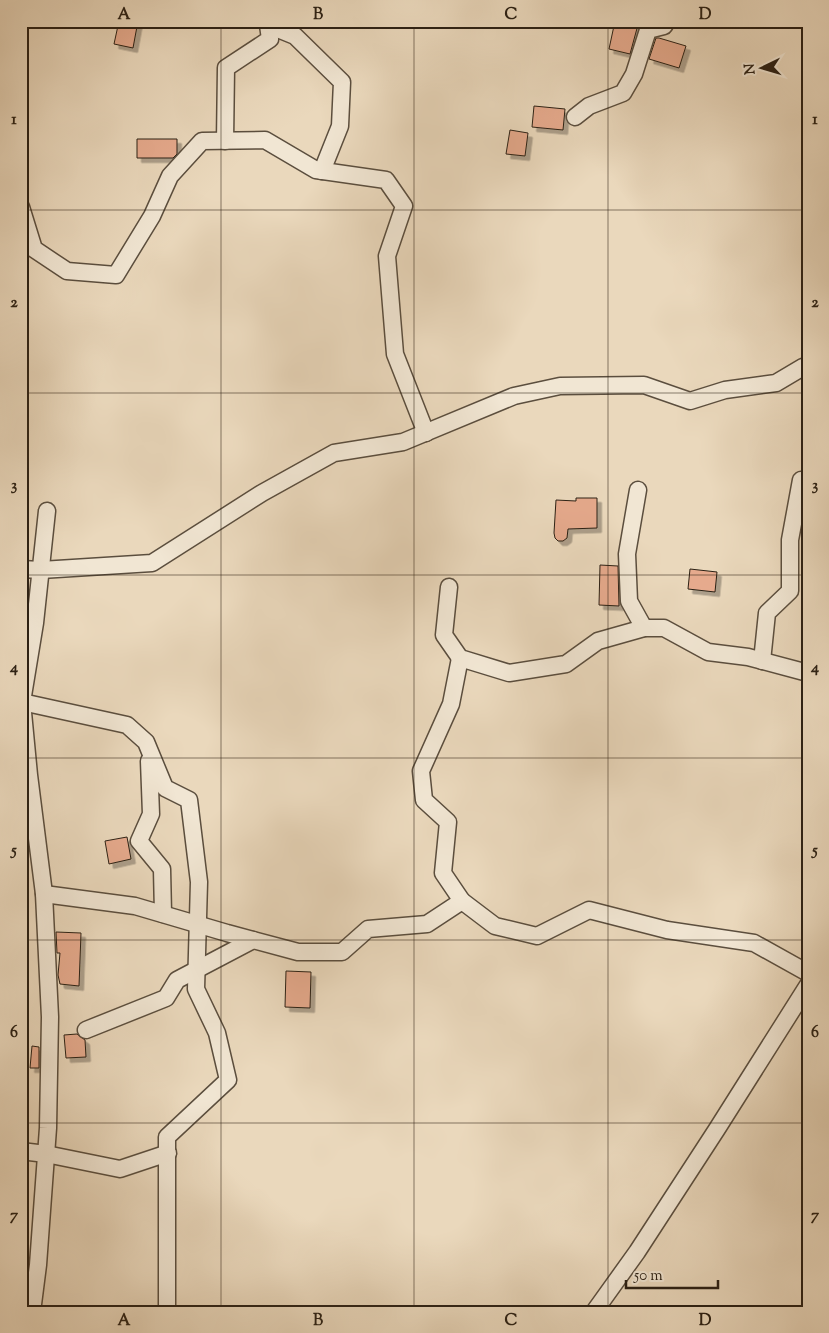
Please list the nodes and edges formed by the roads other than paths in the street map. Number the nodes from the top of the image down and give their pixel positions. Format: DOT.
graph roads {
  1 [pos="667,21"];
  2 [pos="267,23"];
  3 [pos="575,116"];
  4 [pos="225,141"];
  5 [pos="322,171"];
  6 [pos="21,207"];
  7 [pos="808,367"];
  8 [pos="426,432"];
  9 [pos="801,480"];
  10 [pos="638,490"];
  11 [pos="47,510"];
  12 [pos="21,569"];
  13 [pos="41,570"];
  14 [pos="450,587"];
  15 [pos="644,628"];
  16 [pos="460,658"];
  17 [pos="762,661"];
  18 [pos="808,672"];
  19 [pos="22,702"];
  20 [pos="149,750"];
  21 [pos="44,894"];
  22 [pos="462,901"];
  23 [pos="163,914"];
  24 [pos="197,925"];
  25 [pos="253,940"];
  26 [pos="197,971"];
  27 [pos="808,973"];
  28 [pos="808,986"];
  29 [pos="86,1030"];
  30 [pos="21,1151"];
  31 [pos="168,1153"];
  32 [pos="46,1154"];
  33 [pos="32,1312"];
  34 [pos="167,1312"];
  35 [pos="594,1312"];
  1 -- 3 [label="street"];
  2 -- 4 [label="street"];
  2 -- 5 [label="street"];
  4 -- 5 [label="street"];
  4 -- 6 [label="street"];
  5 -- 8 [label="street"];
  7 -- 8 [label="street"];
  8 -- 13 [label="street"];
  9 -- 17 [label="street"];
  10 -- 15 [label="street"];
  11 -- 13 [label="street"];
  12 -- 13 [label="street"];
  13 -- 19 [label="street"];
  14 -- 16 [label="street"];
  15 -- 16 [label="street"];
  15 -- 17 [label="street"];
  16 -- 22 [label="street"];
  17 -- 18 [label="street"];
  19 -- 20 [label="street"];
  19 -- 21 [label="street"];
  20 -- 23 [label="street"];
  20 -- 24 [label="street"];
  21 -- 23 [label="street"];
  21 -- 32 [label="street"];
  22 -- 25 [label="street"];
  22 -- 27 [label="street"];
  23 -- 24 [label="street"];
  24 -- 25 [label="street"];
  24 -- 26 [label="street"];
  25 -- 26 [label="street"];
  26 -- 29 [label="street"];
  26 -- 31 [label="street"];
  28 -- 35 [label="street"];
  30 -- 32 [label="street"];
  31 -- 32 [label="street"];
  31 -- 34 [label="street"];
  32 -- 33 [label="street"];
}
